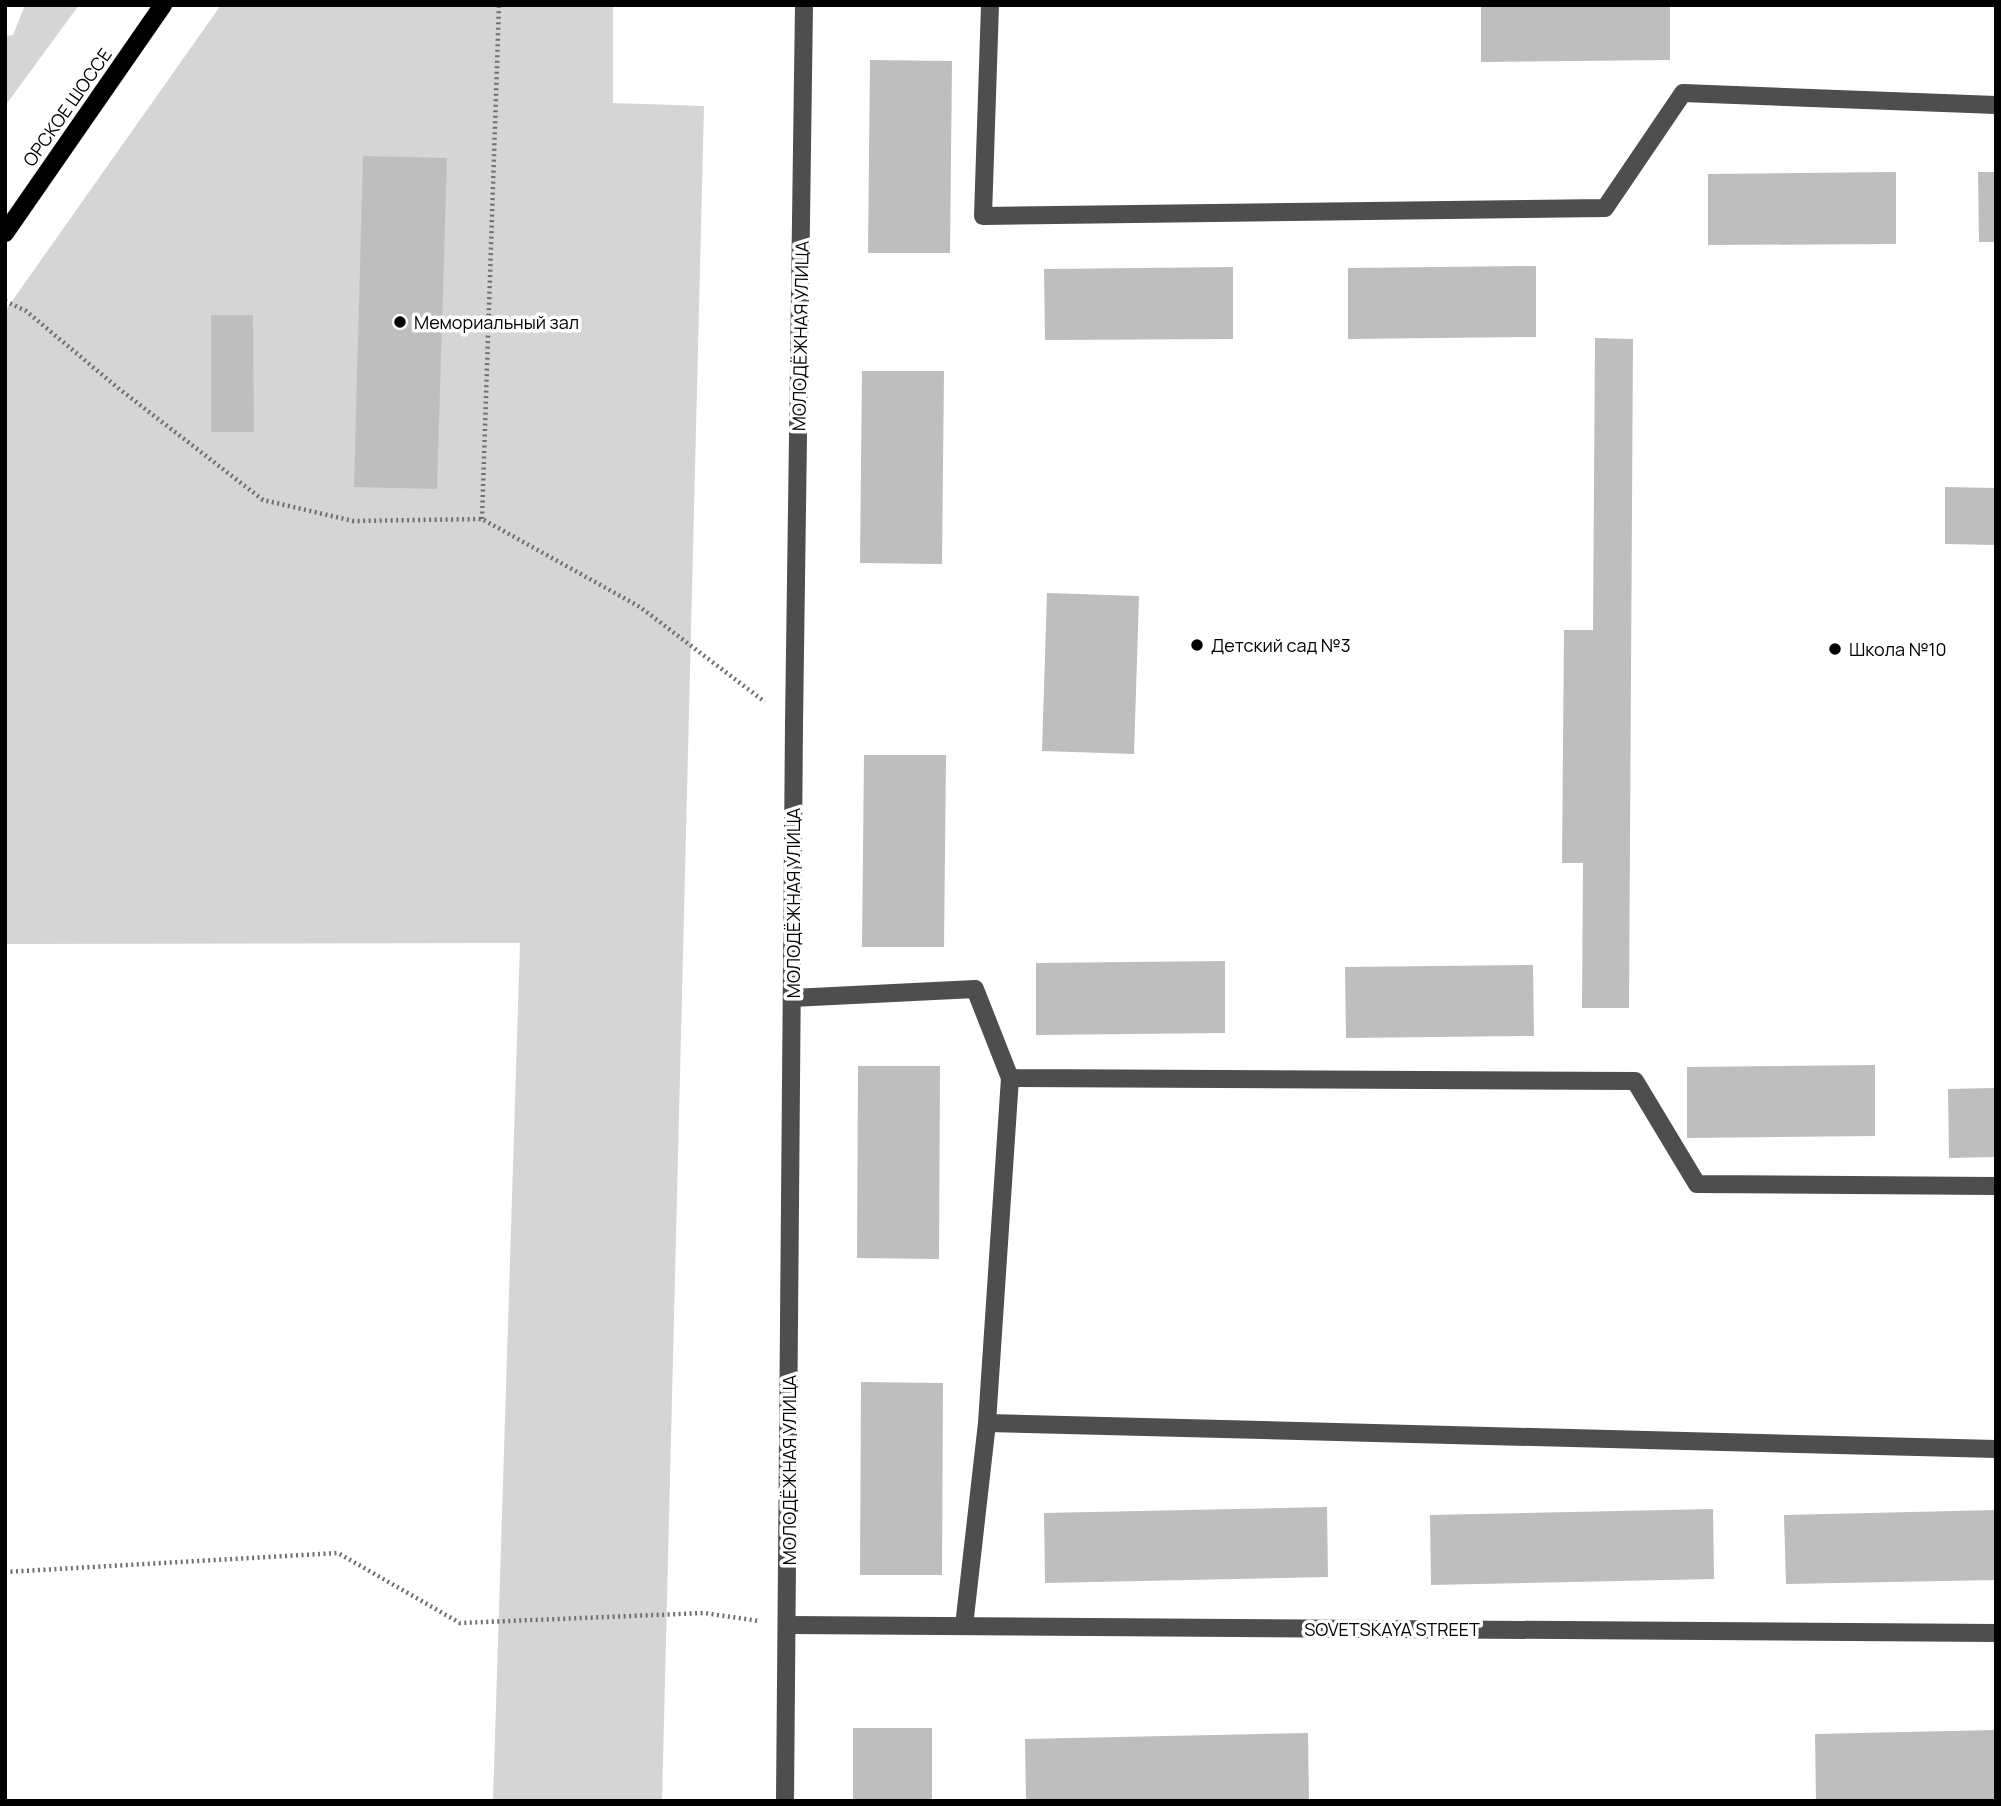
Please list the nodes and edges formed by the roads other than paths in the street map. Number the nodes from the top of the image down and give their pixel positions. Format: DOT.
graph roads {
  1 [pos="163,5"];
  2 [pos="804,5"];
  3 [pos="990,5"];
  4 [pos="1996,105"];
  5 [pos="5,233"];
  6 [pos="792,998"];
  7 [pos="1010,1078"];
  8 [pos="1996,1186"];
  9 [pos="987,1423"];
  10 [pos="1996,1449"];
  11 [pos="788,1625"];
  12 [pos="964,1626"];
  13 [pos="1996,1633"];
  14 [pos="785,1801"];
  1 -- 5 [label="main road, ОРСКОЕ ШОССЕ"];
  2 -- 6 [label="street, МОЛОДЁЖНАЯ УЛИЦА"];
  3 -- 4 [label="street"];
  6 -- 7 [label="street"];
  6 -- 11 [label="street, МОЛОДЁЖНАЯ УЛИЦА"];
  7 -- 8 [label="street"];
  7 -- 9 [label="street"];
  9 -- 10 [label="street"];
  9 -- 12 [label="street"];
  11 -- 12 [label="street, SOVETSKAYA STREET"];
  11 -- 14 [label="street, МОЛОДЁЖНАЯ УЛИЦА"];
  12 -- 13 [label="street, SOVETSKAYA STREET"];
}
